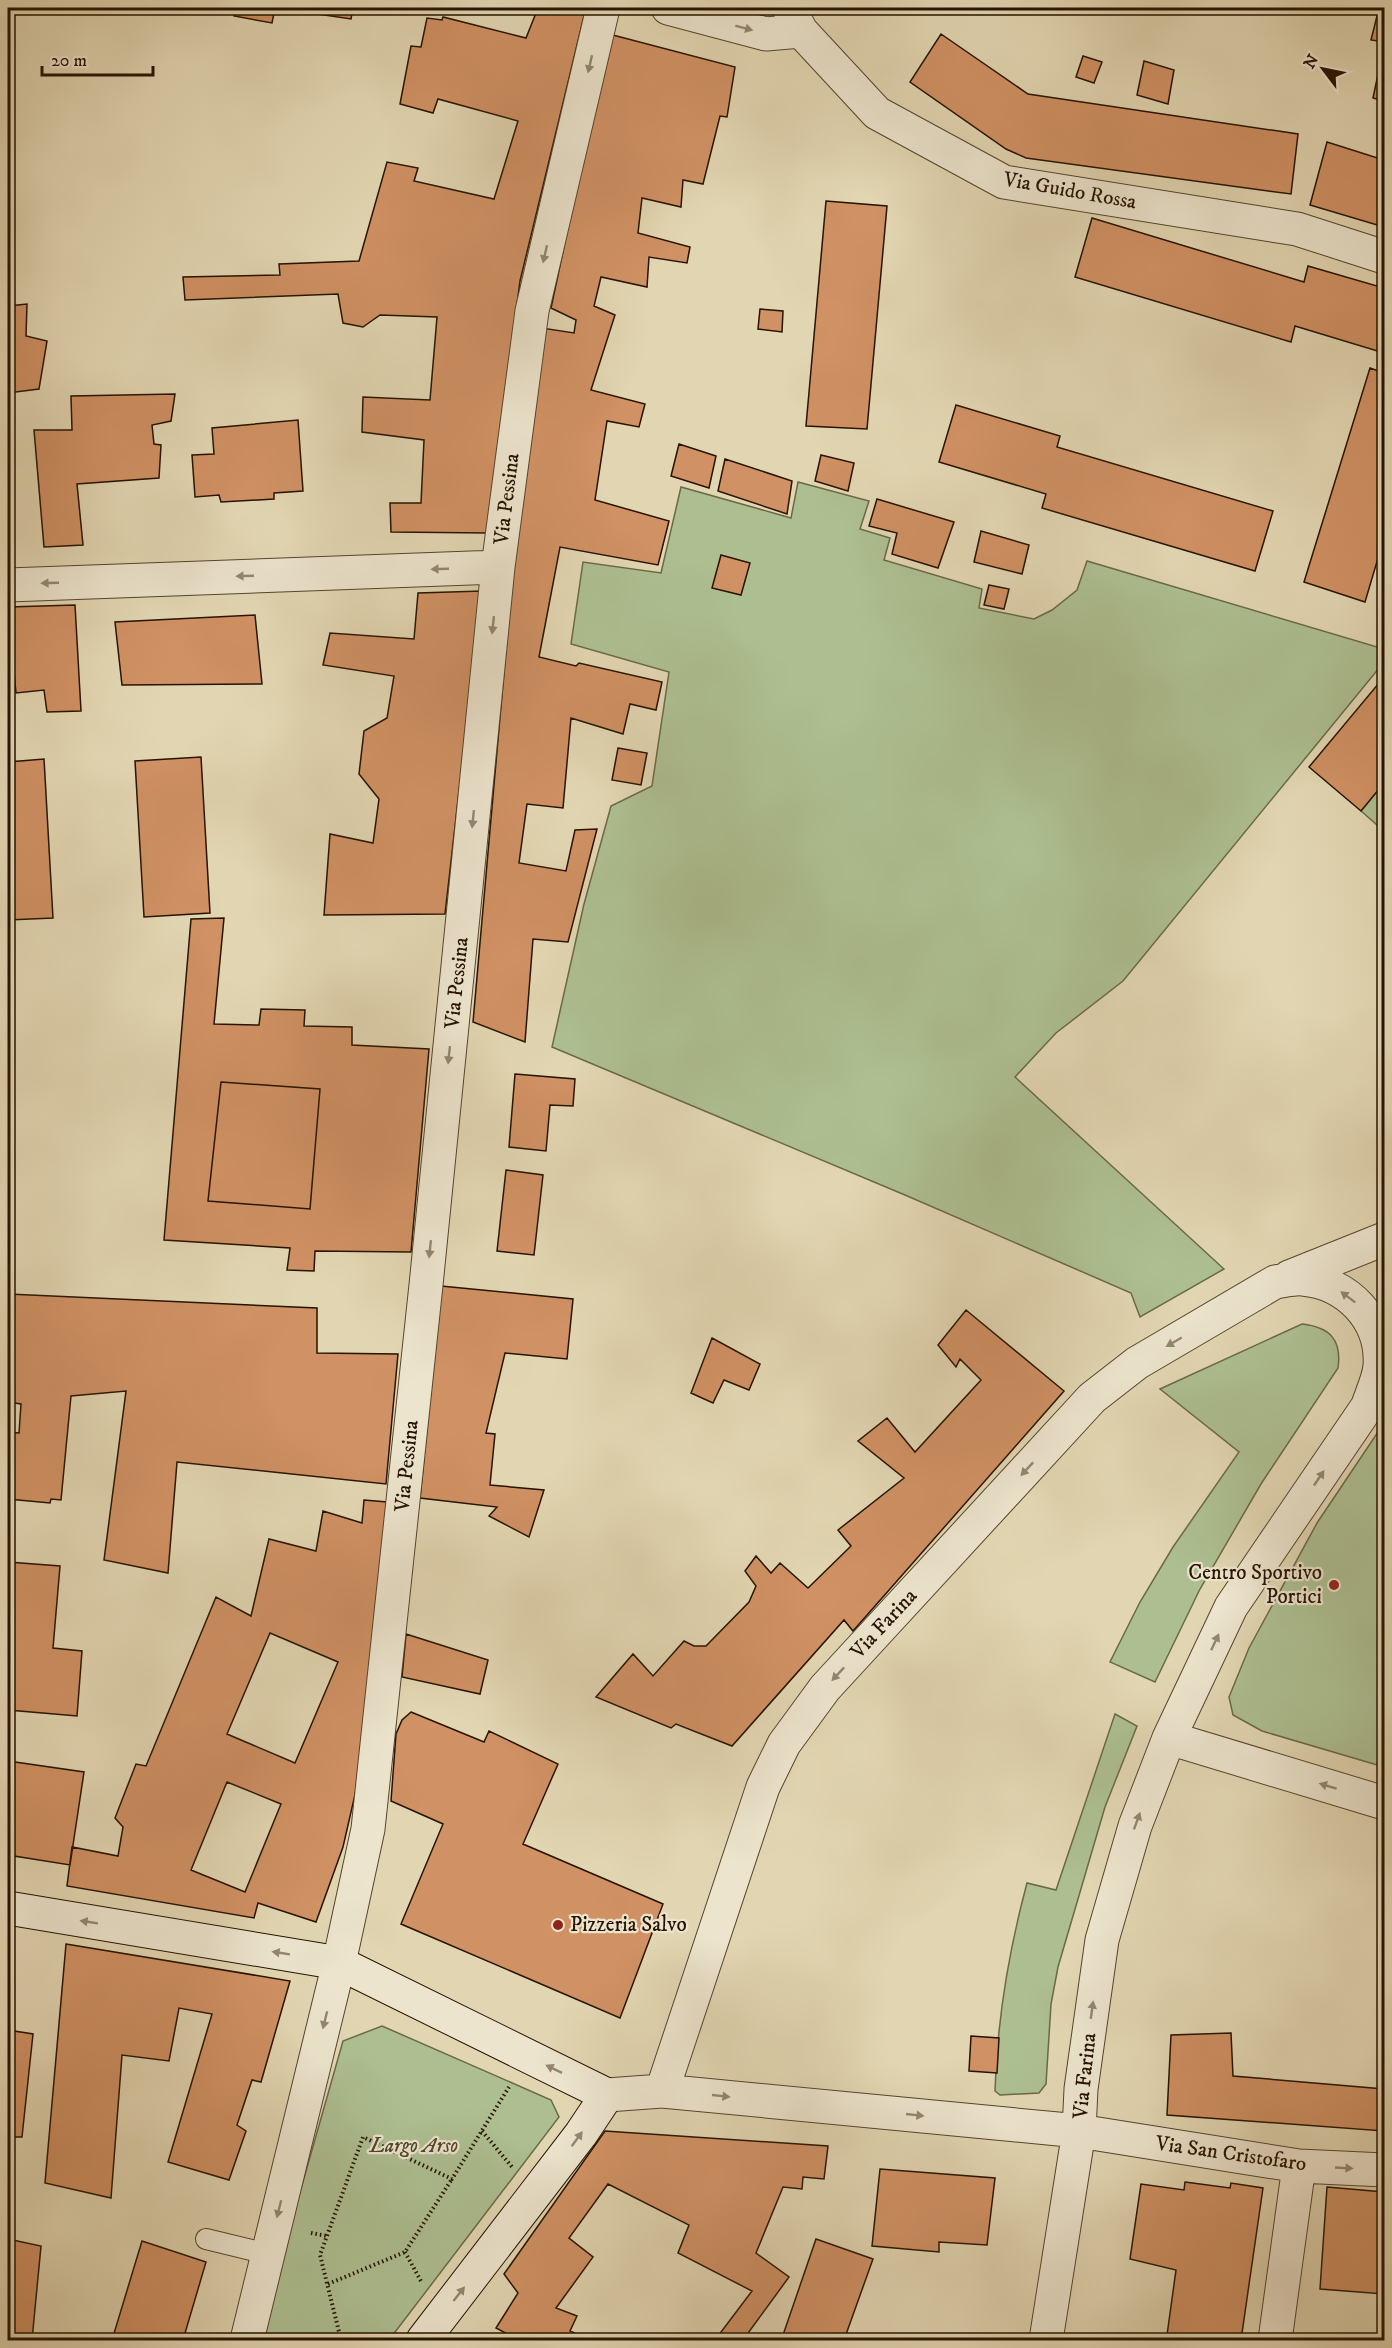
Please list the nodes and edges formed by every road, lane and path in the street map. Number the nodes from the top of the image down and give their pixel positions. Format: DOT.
graph roads {
  1 [pos="603,8"];
  2 [pos="668,8"];
  3 [pos="795,19"];
  4 [pos="1384,257"];
  5 [pos="498,567"];
  6 [pos="8,585"];
  7 [pos="1384,1239"];
  8 [pos="1275,1282"];
  9 [pos="1376,1394"];
  10 [pos="1169,1738"];
  11 [pos="1384,1803"];
  12 [pos="8,1908"];
  13 [pos="339,1963"];
  14 [pos="528,2056"];
  15 [pos="662,2091"];
  16 [pos="607,2095"];
  17 [pos="482,2131"];
  18 [pos="1079,2131"];
  19 [pos="1299,2166"];
  20 [pos="1384,2170"];
  21 [pos="452,2179"];
  22 [pos="535,2195"];
  23 [pos="206,2239"];
  24 [pos="268,2254"];
  25 [pos="328,2284"];
  26 [pos="247,2340"];
  27 [pos="341,2340"];
  28 [pos="423,2340"];
  29 [pos="1046,2340"];
  30 [pos="1275,2340"];
  1 -- 5 [label="street, Via Pessina, one-way"];
  2 -- 3 [label="street, one-way"];
  3 -- 4 [label="street, Via Guido Rossa"];
  5 -- 6 [label="street, one-way"];
  5 -- 13 [label="street, Via Pessina, one-way"];
  7 -- 8 [label="street, Via Farina"];
  9 -- 8 [label="street, Via Farina, one-way"];
  8 -- 15 [label="street, Via Farina, one-way"];
  10 -- 9 [label="street, Via Farina, one-way"];
  11 -- 10 [label="street, one-way"];
  18 -- 10 [label="street, Via Farina, one-way"];
  13 -- 12 [label="street, one-way"];
  13 -- 14 [label="street"];
  13 -- 24 [label="street, one-way"];
  16 -- 14 [label="street, one-way"];
  14 -- 17 [label="path"];
  15 -- 16 [label="street"];
  15 -- 18 [label="street, Via San Cristofaro, one-way"];
  22 -- 16 [label="street, one-way"];
  17 -- 21 [label="path"];
  17 -- 22 [label="path"];
  18 -- 19 [label="street, Via San Cristofaro"];
  18 -- 29 [label="street, Via Farina"];
  19 -- 20 [label="street, Via San Cristofaro, one-way"];
  19 -- 30 [label="street"];
  21 -- 25 [label="path"];
  21 -- 25 [label="path"];
  28 -- 22 [label="street, one-way"];
  23 -- 24 [label="lane"];
  24 -- 26 [label="street"];
  25 -- 27 [label="path"];
}
